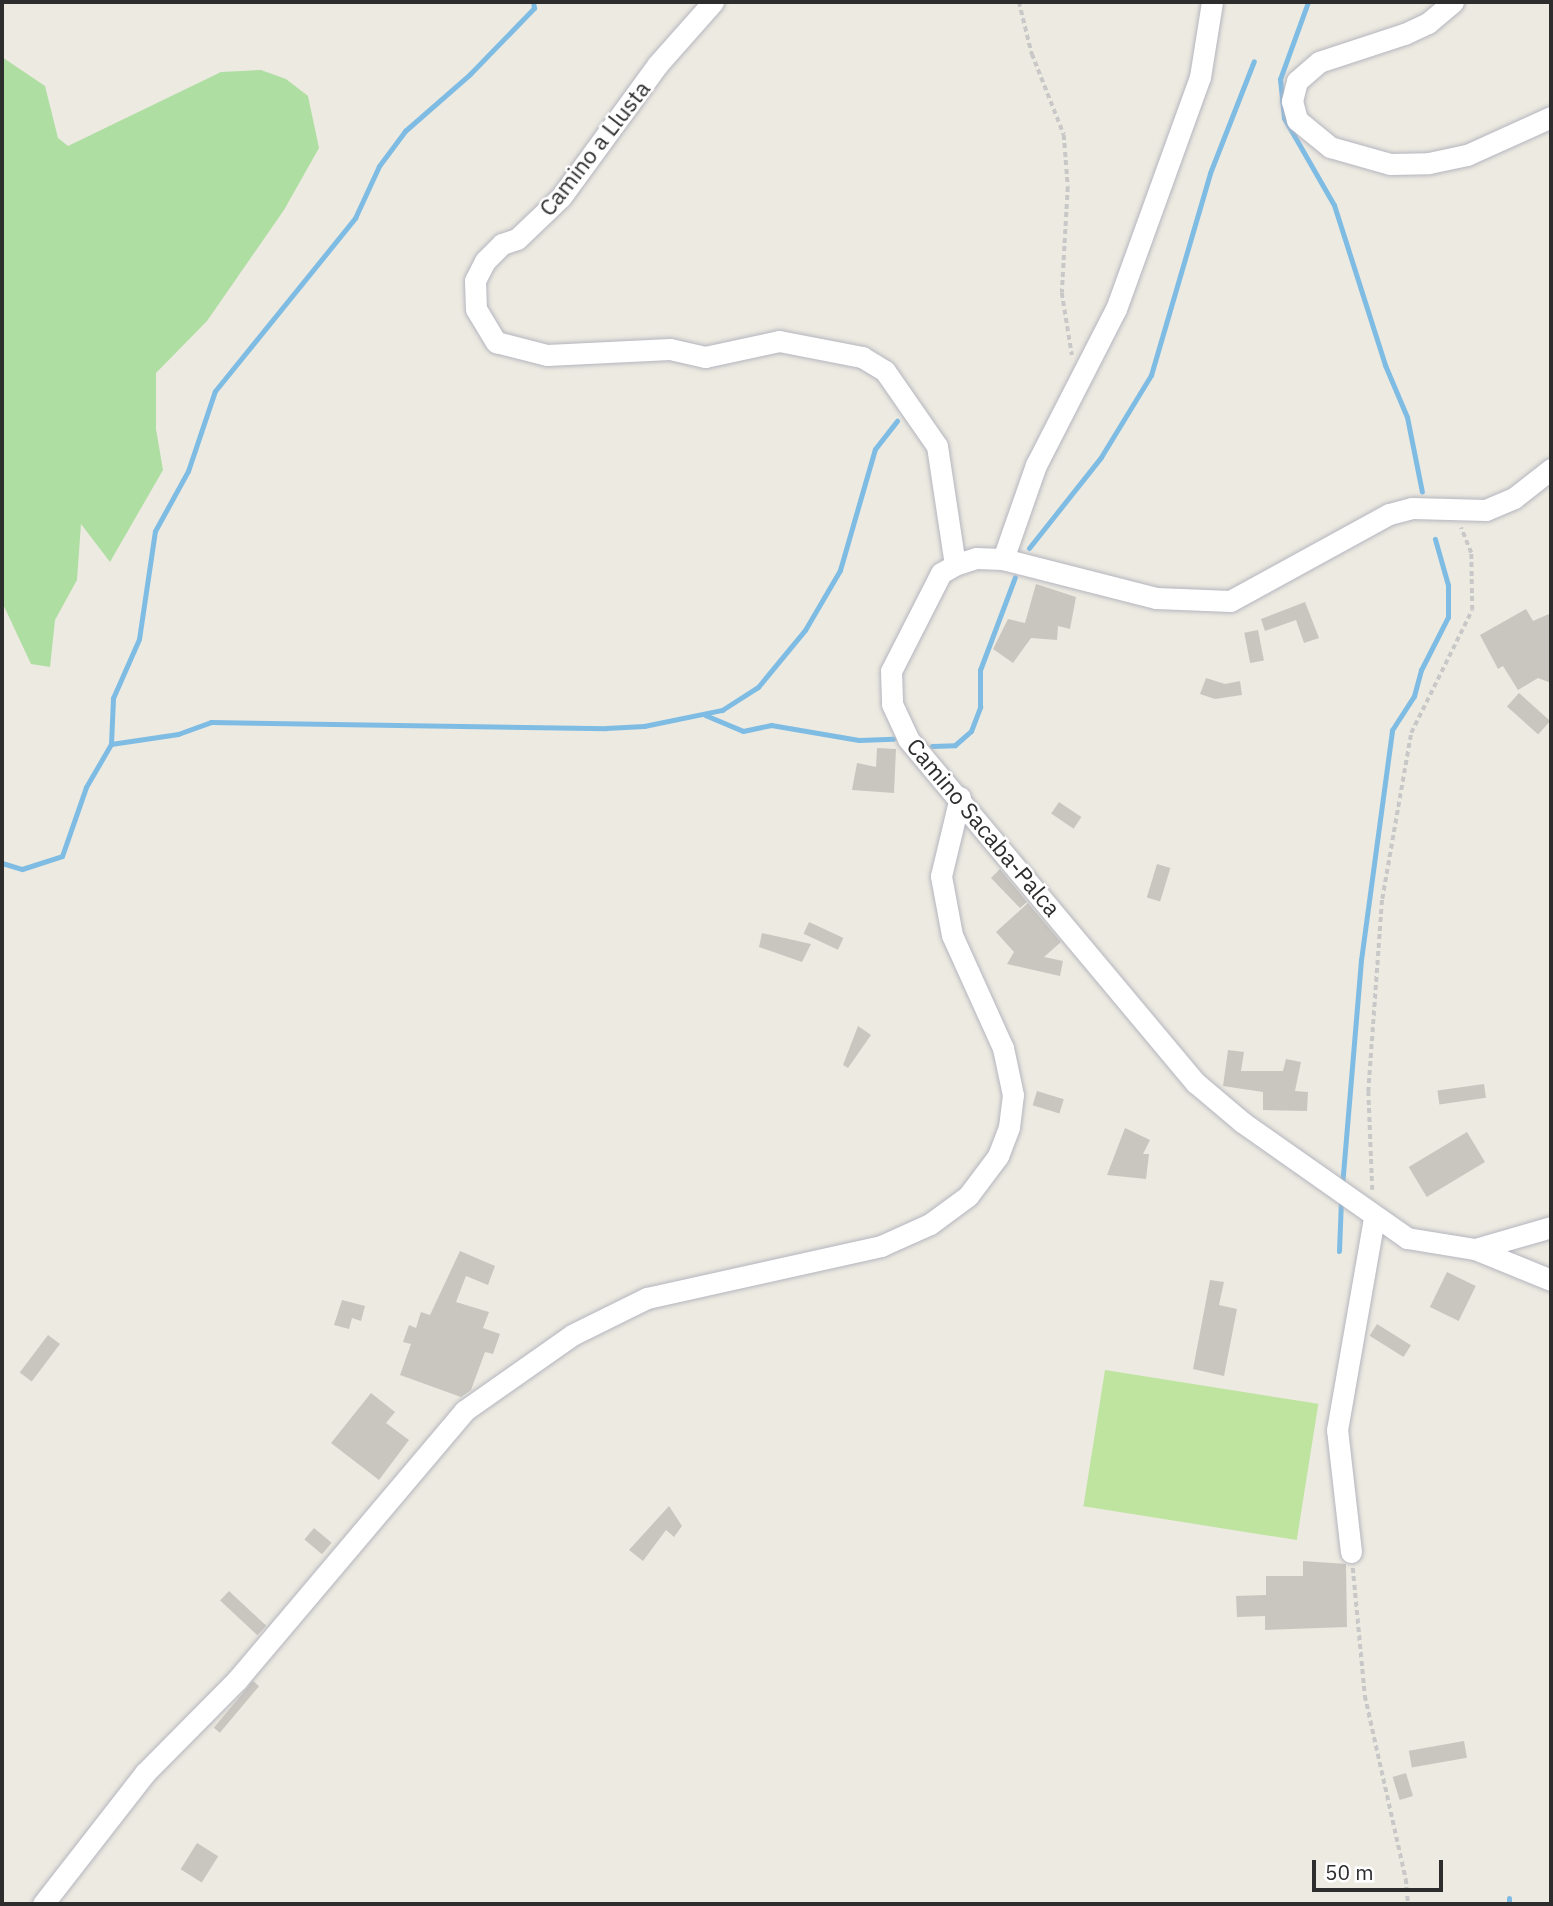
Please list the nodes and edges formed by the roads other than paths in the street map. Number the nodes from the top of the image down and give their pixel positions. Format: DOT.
graph roads {
  1 [pos="713,2"];
  2 [pos="1212,2"];
  3 [pos="1453,2"];
  4 [pos="1551,117"];
  5 [pos="1551,468"];
  6 [pos="1003,559"];
  7 [pos="956,565"];
  8 [pos="960,797"];
  9 [pos="1368,1214"];
  10 [pos="1551,1227"];
  11 [pos="1475,1249"];
  12 [pos="1551,1280"];
  13 [pos="1352,1552"];
  14 [pos="43,1904"];
  1 -- 7 [label="street, Camino a Llusta"];
  2 -- 6 [label="street"];
  3 -- 4 [label="street"];
  5 -- 6 [label="street"];
  6 -- 7 [label="street"];
  7 -- 8 [label="street, Camino Sacaba-Palca"];
  8 -- 9 [label="street, Camino Sacaba-Palca"];
  8 -- 14 [label="street"];
  9 -- 11 [label="street, Camino Sacaba-Palca"];
  9 -- 13 [label="street"];
  10 -- 11 [label="street, Camino Sacaba-Palca"];
  11 -- 12 [label="street"];
}
